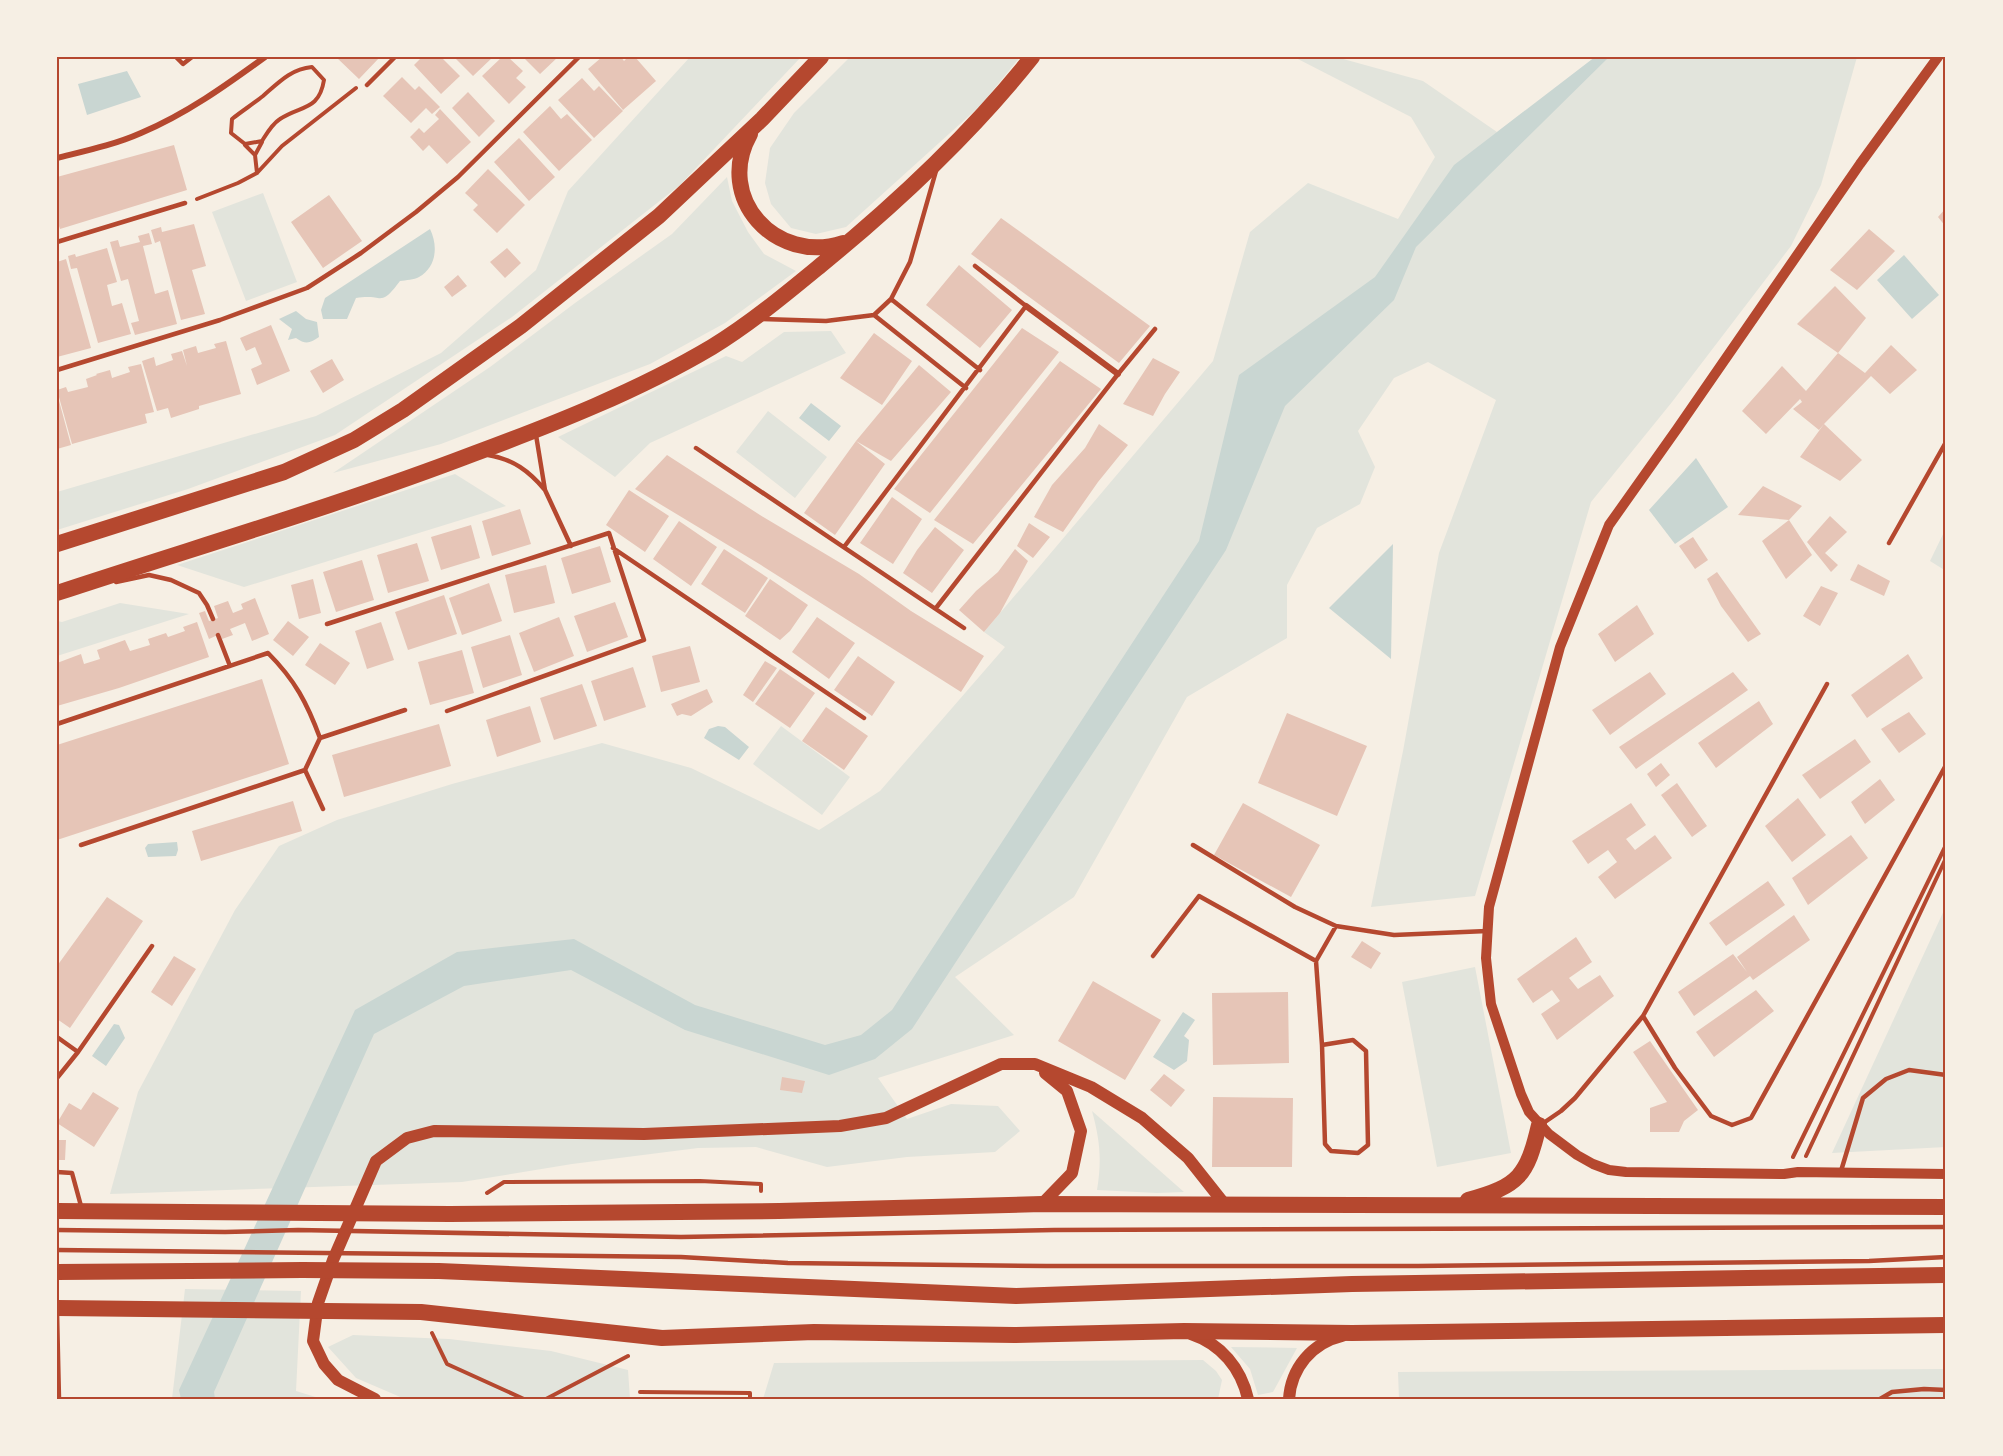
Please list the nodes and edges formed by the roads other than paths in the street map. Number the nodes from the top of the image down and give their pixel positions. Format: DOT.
graph roads {
  1 [pos="176,57"];
  2 [pos="192,57"];
  3 [pos="266,57"];
  4 [pos="395,57"];
  5 [pos="579,57"];
  6 [pos="821,57"];
  7 [pos="1032,57"];
  8 [pos="1938,57"];
  9 [pos="367,85"];
  10 [pos="762,119"];
  11 [pos="57,158"];
  12 [pos="938,162"];
  13 [pos="185,203"];
  14 [pos="852,239"];
  15 [pos="57,242"];
  16 [pos="975,266"];
  17 [pos="891,299"];
  18 [pos="1026,306"];
  19 [pos="874,315"];
  20 [pos="752,319"];
  21 [pos="1155,329"];
  22 [pos="980,369"];
  23 [pos="57,370"];
  24 [pos="1118,374"];
  25 [pos="966,388"];
  26 [pos="536,431"];
  27 [pos="1946,442"];
  28 [pos="696,448"];
  29 [pos="462,459"];
  30 [pos="545,490"];
  31 [pos="1889,543"];
  32 [pos="57,544"];
  33 [pos="571,546"];
  34 [pos="844,547"];
  35 [pos="613,548"];
  36 [pos="114,582"];
  37 [pos="103,585"];
  38 [pos="57,593"];
  39 [pos="936,608"];
  40 [pos="213,619"];
  41 [pos="327,624"];
  42 [pos="964,628"];
  43 [pos="218,635"];
  44 [pos="230,666"];
  45 [pos="1827,684"];
  46 [pos="405,710"];
  47 [pos="447,711"];
  48 [pos="864,718"];
  49 [pos="57,724"];
  50 [pos="320,738"];
  51 [pos="1946,765"];
  52 [pos="305,770"];
  53 [pos="323,809"];
  54 [pos="81,845"];
  55 [pos="1193,845"];
  56 [pos="1336,926"];
  57 [pos="1487,931"];
  58 [pos="152,946"];
  59 [pos="1154,956"];
  60 [pos="1316,961"];
  61 [pos="1643,1016"];
  62 [pos="57,1037"];
  63 [pos="1322,1045"];
  64 [pos="78,1052"];
  65 [pos="1035,1064"];
  66 [pos="1946,1075"];
  67 [pos="57,1078"];
  68 [pos="1539,1125"];
  69 [pos="57,1172"];
  70 [pos="1840,1172"];
  71 [pos="1946,1174"];
  72 [pos="1946,1196"];
  73 [pos="1042,1204"];
  74 [pos="1445,1205"];
  75 [pos="1226,1206"];
  76 [pos="1908,1207"];
  77 [pos="1946,1207"];
  78 [pos="57,1211"];
  79 [pos="82,1212"];
  80 [pos="1946,1227"];
  81 [pos="57,1230"];
  82 [pos="57,1250"];
  83 [pos="1946,1257"];
  84 [pos="436,1263"];
  85 [pos="57,1272"];
  86 [pos="1946,1275"];
  87 [pos="62,1308"];
  88 [pos="1946,1325"];
  89 [pos="1184,1331"];
  90 [pos="1352,1333"];
  91 [pos="1946,1390"];
  92 [pos="59,1399"];
  93 [pos="375,1399"];
  94 [pos="1248,1399"];
  95 [pos="1289,1399"];
  96 [pos="1880,1399"];
  1 -- 2 [label="lane"];
  3 -- 11 [label="street"];
  4 -- 9 [label="lane"];
  5 -- 23 [label="lane"];
  6 -- 10 [label="highway"];
  7 -- 12 [label="highway"];
  8 -- 57 [label="street"];
  10 -- 14 [label="highway"];
  10 -- 32 [label="highway"];
  12 -- 14 [label="highway"];
  12 -- 17 [label="lane"];
  13 -- 15 [label="lane"];
  14 -- 20 [label="highway"];
  16 -- 18 [label="lane"];
  17 -- 19 [label="lane"];
  17 -- 22 [label="lane"];
  18 -- 22 [label="lane"];
  18 -- 24 [label="street"];
  19 -- 20 [label="lane"];
  19 -- 25 [label="lane"];
  20 -- 26 [label="highway"];
  21 -- 24 [label="lane"];
  22 -- 25 [label="lane"];
  24 -- 39 [label="lane"];
  25 -- 34 [label="lane"];
  26 -- 29 [label="highway"];
  26 -- 30 [label="lane"];
  27 -- 31 [label="lane"];
  28 -- 34 [label="lane"];
  29 -- 30 [label="lane"];
  29 -- 38 [label="highway"];
  30 -- 33 [label="lane"];
  33 -- 35 [label="lane"];
  33 -- 41 [label="lane"];
  34 -- 39 [label="lane"];
  35 -- 47 [label="lane"];
  35 -- 48 [label="lane"];
  36 -- 40 [label="lane"];
  37 -- 38 [label="lane"];
  39 -- 42 [label="lane"];
  43 -- 44 [label="lane"];
  44 -- 49 [label="lane"];
  44 -- 50 [label="lane"];
  45 -- 61 [label="lane"];
  46 -- 50 [label="lane"];
  50 -- 52 [label="lane"];
  51 -- 61 [label="lane"];
  52 -- 53 [label="lane"];
  52 -- 54 [label="lane"];
  55 -- 56 [label="lane"];
  56 -- 57 [label="lane"];
  56 -- 60 [label="lane"];
  57 -- 68 [label="street"];
  58 -- 64 [label="lane"];
  59 -- 60 [label="lane"];
  60 -- 63 [label="lane"];
  61 -- 68 [label="lane"];
  62 -- 64 [label="lane"];
  63 -- 63 [label="lane"];
  64 -- 67 [label="lane"];
  65 -- 73 [label="main road"];
  65 -- 75 [label="main road"];
  65 -- 93 [label="main road"];
  66 -- 70 [label="lane"];
  68 -- 70 [label="street"];
  68 -- 74 [label="highway"];
  69 -- 79 [label="lane"];
  70 -- 71 [label="street"];
  72 -- 76 [label="highway"];
  73 -- 75 [label="highway"];
  73 -- 79 [label="highway"];
  74 -- 75 [label="highway"];
  74 -- 76 [label="highway"];
  76 -- 77 [label="highway"];
  78 -- 79 [label="highway"];
  80 -- 81 [label="lane"];
  82 -- 84 [label="lane"];
  83 -- 84 [label="lane"];
  84 -- 85 [label="highway"];
  84 -- 86 [label="highway"];
  87 -- 89 [label="highway"];
  87 -- 92 [label="lane"];
  88 -- 90 [label="highway"];
  89 -- 90 [label="highway"];
  89 -- 94 [label="main road"];
  90 -- 95 [label="main road"];
  91 -- 96 [label="lane"];
}
